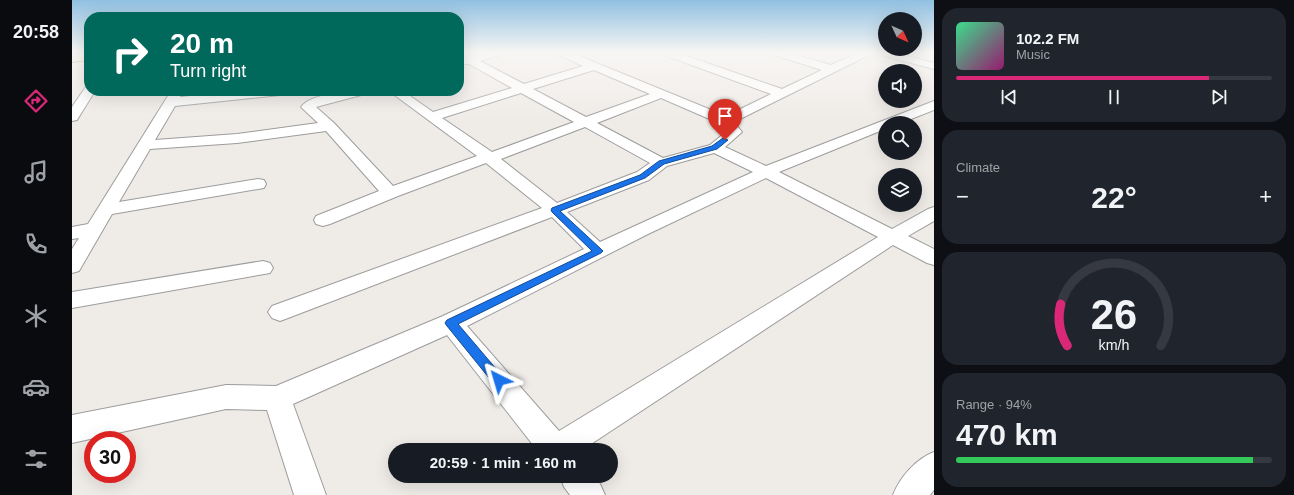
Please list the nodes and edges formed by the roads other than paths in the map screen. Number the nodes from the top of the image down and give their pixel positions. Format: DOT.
graph roads {
  1 [pos="498,76"];
  2 [pos="561,76"];
  3 [pos="618,76"];
  4 [pos="733,76"];
  5 [pos="816,76"];
  6 [pos="523,88"];
  7 [pos="781,93"];
  8 [pos="661,94"];
  9 [pos="86,96"];
  10 [pos="192,96"];
  11 [pos="341,96"];
  12 [pos="402,96"];
  13 [pos="174,97"];
  14 [pos="934,105"];
  15 [pos="906,116"];
  16 [pos="72,117"];
  17 [pos="431,117"];
  18 [pos="726,121"];
  19 [pos="584,122"];
  20 [pos="329,126"];
  21 [pos="878,127"];
  22 [pos="144,145"];
  23 [pos="715,148"];
  24 [pos="489,157"];
  25 [pos="661,163"];
  26 [pos="766,172"];
  27 [pos="258,184"];
  28 [pos="392,192"];
  29 [pos="106,210"];
  30 [pos="555,210"];
  31 [pos="934,213"];
  32 [pos="323,220"];
  33 [pos="94,229"];
  34 [pos="72,233"];
  35 [pos="892,237"];
  36 [pos="598,251"];
  37 [pos="934,258"];
  38 [pos="72,266"];
  39 [pos="263,268"];
  40 [pos="72,300"];
  41 [pos="280,312"];
  42 [pos="451,323"];
  43 [pos="277,398"];
  44 [pos="72,429"];
  45 [pos="550,443"];
  46 [pos="567,443"];
  47 [pos="934,466"];
  48 [pos="580,483"];
  49 [pos="310,495"];
  50 [pos="589,495"];
  51 [pos="908,495"];
  1 -- 6 [label="street"];
  2 -- 6 [label="street"];
  3 -- 8 [label="street"];
  4 -- 7 [label="street"];
  5 -- 7 [label="street"];
  6 -- 17 [label="street"];
  6 -- 19 [label="street"];
  7 -- 18 [label="street"];
  8 -- 18 [label="street"];
  8 -- 19 [label="street"];
  9 -- 16 [label="street"];
  10 -- 13 [label="street"];
  11 -- 20 [label="street"];
  12 -- 17 [label="street"];
  13 -- 22 [label="street"];
  14 -- 15 [label="street"];
  17 -- 24 [label="street"];
  18 -- 23 [label="street"];
  19 -- 24 [label="street"];
  19 -- 25 [label="street"];
  20 -- 22 [label="street"];
  20 -- 28 [label="street"];
  21 -- 26 [label="street"];
  22 -- 29 [label="street"];
  23 -- 25 [label="street"];
  23 -- 26 [label="street"];
  24 -- 28 [label="street"];
  24 -- 30 [label="street"];
  25 -- 30 [label="street"];
  26 -- 35 [label="street"];
  26 -- 36 [label="street"];
  27 -- 29 [label="street"];
  28 -- 32 [label="street"];
  29 -- 33 [label="street"];
  30 -- 36 [label="street"];
  30 -- 41 [label="street"];
  31 -- 35 [label="street"];
  33 -- 34 [label="street"];
  33 -- 38 [label="street"];
  35 -- 37 [label="street"];
  35 -- 46 [label="street"];
  36 -- 42 [label="street"];
  39 -- 40 [label="street"];
  42 -- 43 [label="street"];
  42 -- 45 [label="street"];
  43 -- 44 [label="street"];
  43 -- 49 [label="street"];
  47 -- 51 [label="street"];
  48 -- 50 [label="street"];
}
